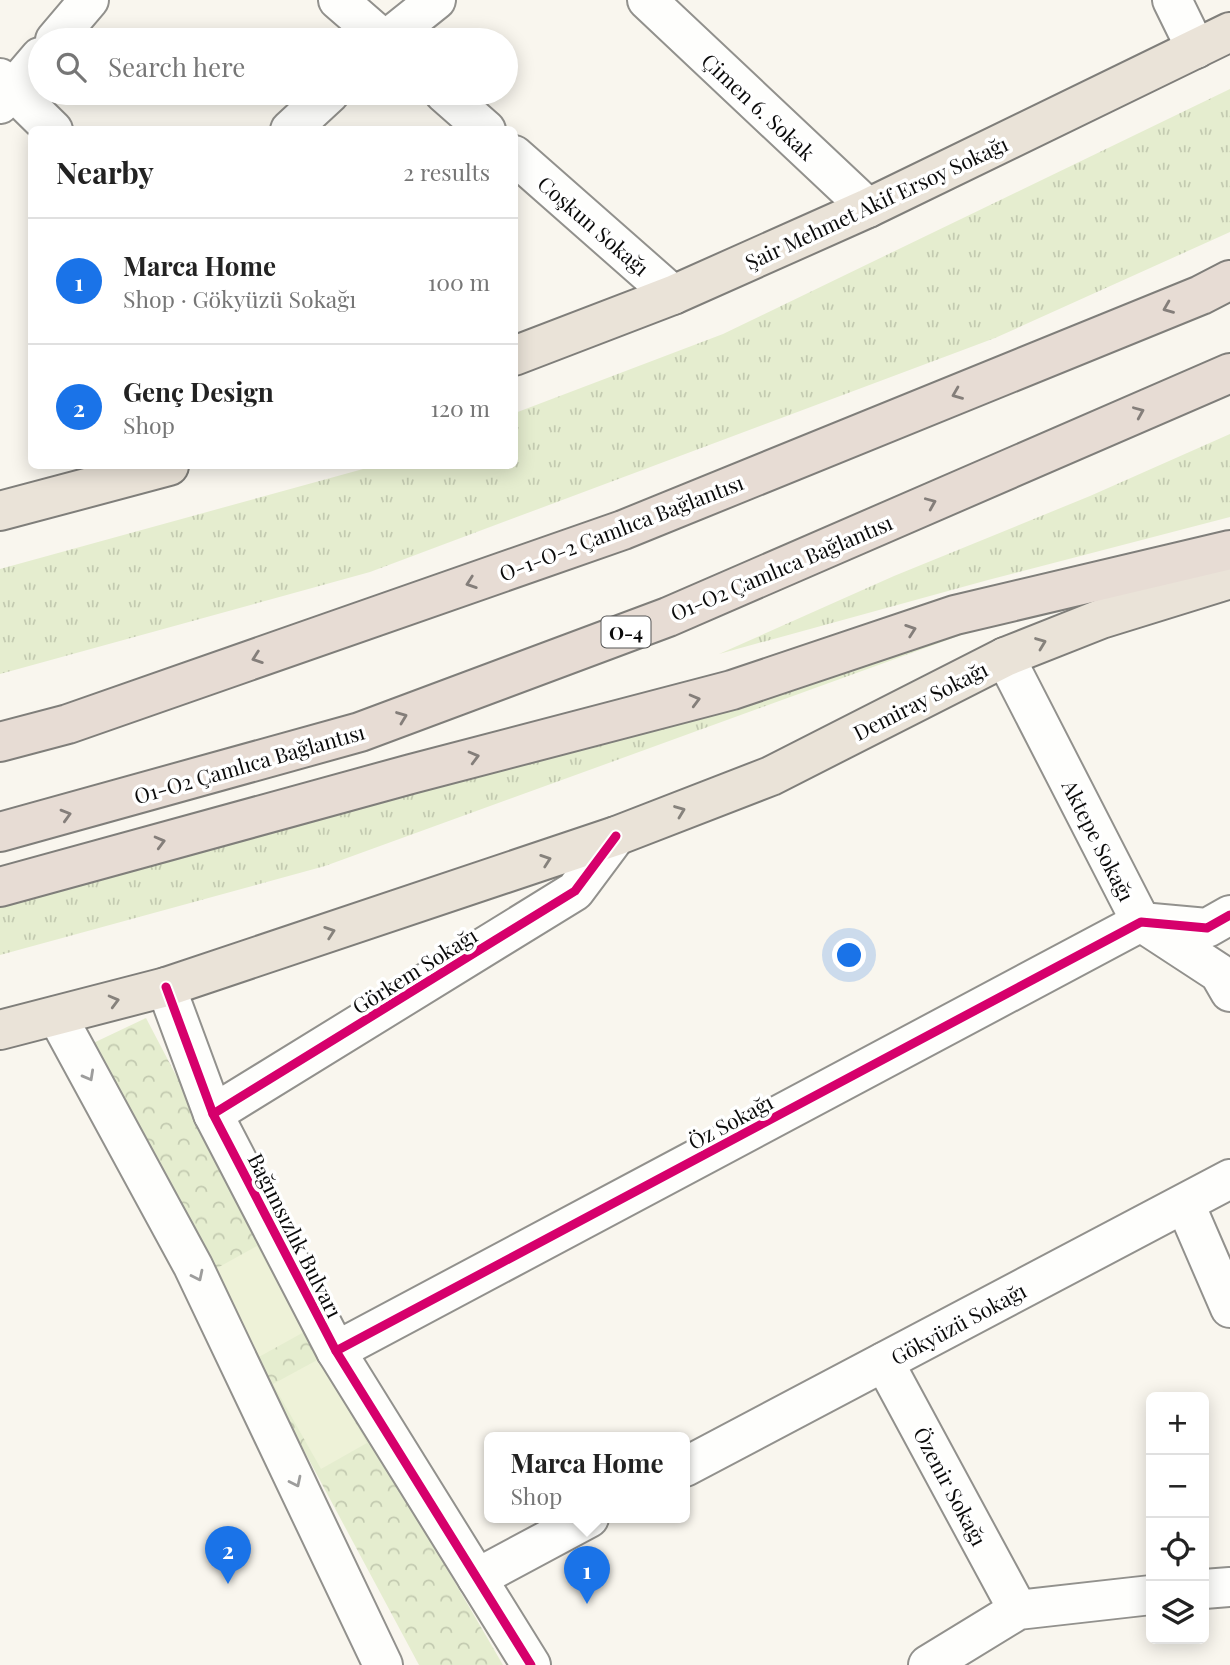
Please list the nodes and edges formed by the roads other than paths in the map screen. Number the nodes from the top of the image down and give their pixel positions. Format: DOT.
graph roads {
  1 [pos="89,0"];
  2 [pos="338,0"];
  3 [pos="436,0"];
  4 [pos="1172,0"];
  5 [pos="651,1"];
  6 [pos="65,28"];
  7 [pos="371,28"];
  8 [pos="400,28"];
  9 [pos="1230,32"];
  10 [pos="1196,50"];
  11 [pos="28,68"];
  12 [pos="4,91"];
  13 [pos="317,105"];
  14 [pos="458,105"];
  15 [pos="48,126"];
  16 [pos="294,126"];
  17 [pos="481,126"];
  18 [pos="518,159"];
  19 [pos="868,208"];
  20 [pos="1230,280"];
  21 [pos="673,295"];
  22 [pos="518,354"];
  23 [pos="1230,373"];
  24 [pos="159,469"];
  25 [pos="0,511"];
  26 [pos="1230,550"];
  27 [pos="1230,579"];
  28 [pos="1005,657"];
  29 [pos="0,742"];
  30 [pos="0,832"];
  31 [pos="616,836"];
  32 [pos="0,887"];
  33 [pos="1230,915"];
  34 [pos="1141,922"];
  35 [pos="166,987"];
  36 [pos="1230,992"];
  37 [pos="57,1016"];
  38 [pos="0,1030"];
  39 [pos="213,1114"];
  40 [pos="1230,1179"];
  41 [pos="1185,1204"];
  42 [pos="1230,1308"];
  43 [pos="335,1352"];
  44 [pos="884,1362"];
  45 [pos="690,1464"];
  46 [pos="580,1523"];
  47 [pos="477,1578"];
  48 [pos="1230,1587"];
  49 [pos="1209,1589"];
  50 [pos="1146,1596"];
  51 [pos="1018,1610"];
  52 [pos="383,1665"];
  53 [pos="531,1665"];
  54 [pos="928,1665"];
  1 -- 6 [label="street"];
  2 -- 7 [label="street"];
  3 -- 8 [label="street"];
  4 -- 10 [label="street"];
  5 -- 19 [label="street, Çimen 6. Sokak"];
  9 -- 10 [label="main road, Şair Mehmet Akif Ersoy Sokağı"];
  10 -- 19 [label="main road, Şair Mehmet Akif Ersoy Sokağı"];
  11 -- 12 [label="street"];
  12 -- 15 [label="street"];
  13 -- 16 [label="street"];
  14 -- 17 [label="street"];
  18 -- 21 [label="street, Coşkun Sokağı"];
  19 -- 21 [label="main road, Şair Mehmet Akif Ersoy Sokağı"];
  20 -- 29 [label="highway, O-1-O-2 Çamlıca Bağlantısı, one-way"];
  21 -- 22 [label="main road, Şair Mehmet Akif Ersoy Sokağı"];
  30 -- 23 [label="highway, O1-O2 Çamlıca Bağlantısı / O-4, one-way"];
  24 -- 25 [label="main road"];
  32 -- 26 [label="highway, one-way"];
  28 -- 27 [label="main road, Demiray Sokağı, one-way"];
  31 -- 28 [label="main road, Demiray Sokağı, one-way"];
  28 -- 34 [label="street, Aktepe Sokağı"];
  35 -- 31 [label="main road, Demiray Sokağı, one-way"];
  31 -- 39 [label="street, Görkem Sokağı"];
  33 -- 34 [label="street"];
  34 -- 36 [label="street, Aktepe Sokağı"];
  34 -- 43 [label="street, Öz Sokağı"];
  37 -- 35 [label="main road, Demiray Sokağı, one-way"];
  35 -- 39 [label="street, Bağımsızlık Bulvarı"];
  37 -- 38 [label="main road, Demiray Sokağı"];
  37 -- 52 [label="street, one-way"];
  39 -- 43 [label="street, Bağımsızlık Bulvarı"];
  40 -- 41 [label="street, Gökyüzü Sokağı"];
  41 -- 42 [label="street"];
  41 -- 44 [label="street, Gökyüzü Sokağı"];
  43 -- 47 [label="street, Bağımsızlık Bulvarı"];
  44 -- 45 [label="street, Gökyüzü Sokağı"];
  44 -- 51 [label="street, Özenir Sokağı"];
  46 -- 47 [label="street"];
  47 -- 53 [label="street, Bağımsızlık Bulvarı"];
  48 -- 49 [label="street"];
  50 -- 51 [label="street"];
  51 -- 54 [label="street"];
}
